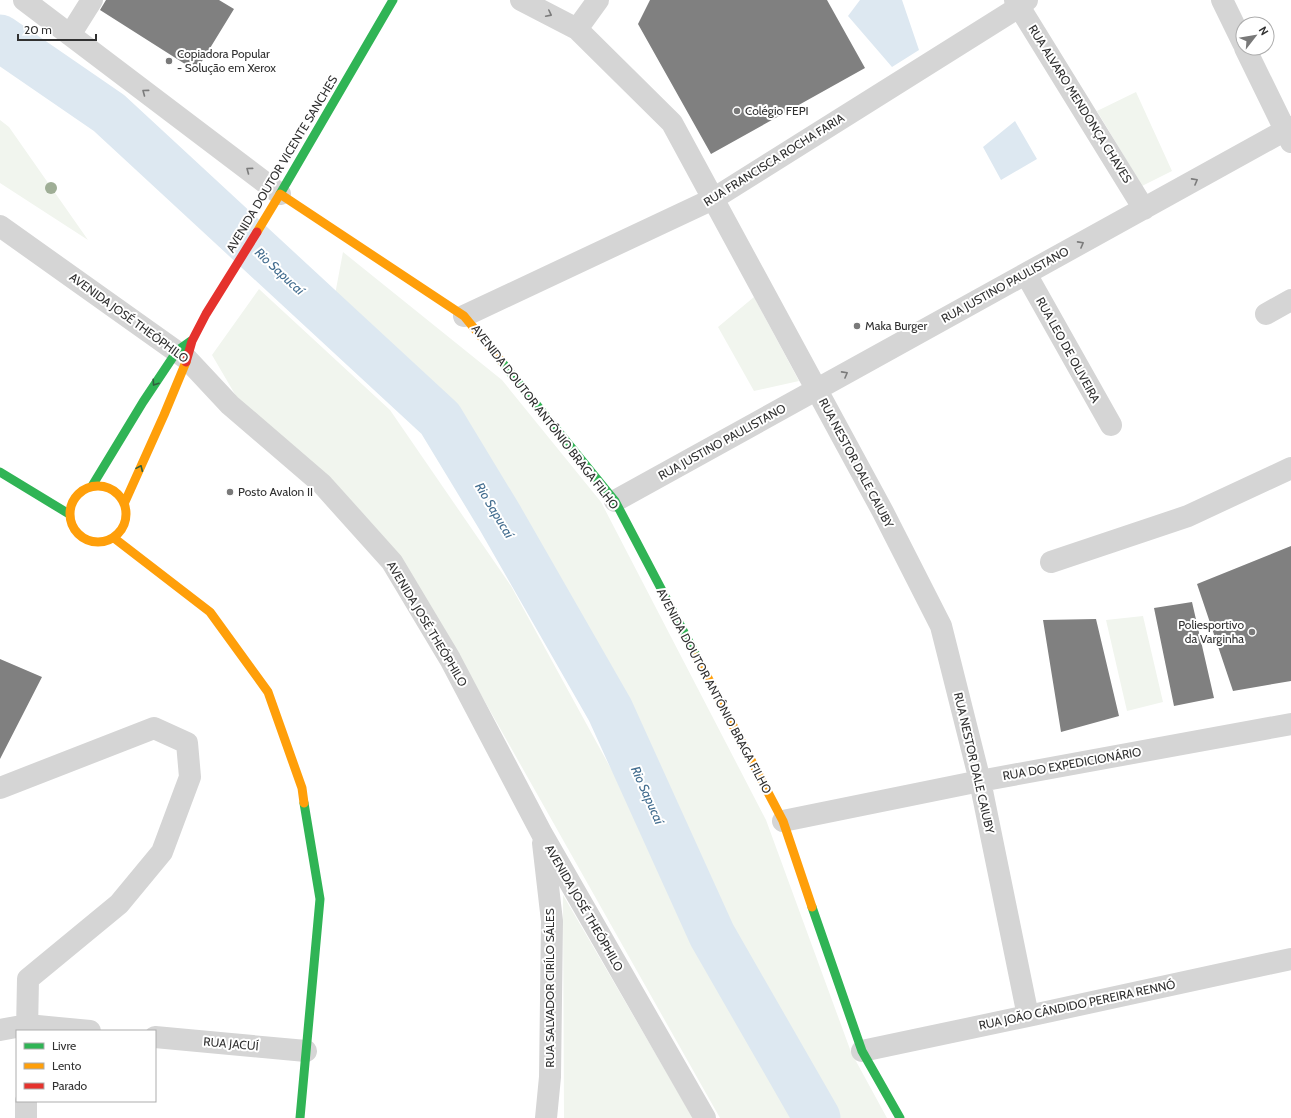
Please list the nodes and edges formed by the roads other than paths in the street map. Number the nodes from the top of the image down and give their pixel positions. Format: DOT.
graph roads {
  1 [pos="24,0"];
  2 [pos="92,0"];
  3 [pos="393,0"];
  4 [pos="521,0"];
  5 [pos="598,0"];
  6 [pos="1222,0"];
  7 [pos="1020,2"];
  8 [pos="1235,27"];
  9 [pos="577,29"];
  10 [pos="70,35"];
  11 [pos="1249,56"];
  12 [pos="1289,133"];
  13 [pos="277,199"];
  14 [pos="714,199"];
  15 [pos="1144,209"];
  16 [pos="0,226"];
  17 [pos="1026,274"];
  18 [pos="1291,300"];
  19 [pos="1266,314"];
  20 [pos="464,316"];
  21 [pos="185,350"];
  22 [pos="816,390"];
  23 [pos="1111,425"];
  24 [pos="1291,468"];
  25 [pos="0,472"];
  26 [pos="92,486"];
  27 [pos="615,501"];
  28 [pos="124,504"];
  29 [pos="69,514"];
  30 [pos="114,538"];
  31 [pos="1051,562"];
  32 [pos="1291,724"];
  33 [pos="980,781"];
  34 [pos="0,788"];
  35 [pos="783,821"];
  36 [pos="542,834"];
  37 [pos="1291,959"];
  38 [pos="1028,1016"];
  39 [pos="27,1028"];
  40 [pos="0,1030"];
  41 [pos="69,1030"];
  42 [pos="156,1037"];
  43 [pos="862,1050"];
  44 [pos="306,1051"];
  45 [pos="26,1102"];
  46 [pos="26,1118"];
  47 [pos="300,1118"];
  48 [pos="546,1118"];
  49 [pos="704,1118"];
  50 [pos="900,1118"];
  1 -- 10 [label="street, AVENIDA DOUTOR ANTÔNIO BRAGA FILHO"];
  2 -- 10 [label="street"];
  3 -- 13 [label="main road, AVENIDA DOUTOR VICENTE SANCHES"];
  4 -- 9 [label="street, RUA NESTOR DALE CAIUBY, one-way"];
  5 -- 9 [label="street"];
  6 -- 8 [label="street"];
  7 -- 14 [label="street, RUA FRANCISCA ROCHA FARIA"];
  7 -- 15 [label="street, RUA ALVARO MENDONÇA CHAVES"];
  9 -- 14 [label="street, RUA NESTOR DALE CAIUBY"];
  13 -- 10 [label="street, AVENIDA DOUTOR ANTÔNIO BRAGA FILHO, one-way"];
  11 -- 12 [label="street"];
  15 -- 12 [label="street, RUA JUSTINO PAULISTANO, one-way"];
  13 -- 20 [label="main road, AVENIDA DOUTOR ANTÔNIO BRAGA FILHO"];
  13 -- 21 [label="main road, AVENIDA DOUTOR VICENTE SANCHES"];
  14 -- 20 [label="street, RUA FRANCISCA ROCHA FARIA"];
  14 -- 22 [label="street, RUA NESTOR DALE CAIUBY"];
  17 -- 15 [label="street, RUA JUSTINO PAULISTANO, one-way"];
  16 -- 21 [label="street, AVENIDA JOSÉ THEÓPHILO"];
  22 -- 17 [label="street, RUA JUSTINO PAULISTANO, one-way"];
  17 -- 23 [label="street, RUA LEO DE OLIVEIRA"];
  18 -- 19 [label="street"];
  20 -- 27 [label="main road, AVENIDA DOUTOR ANTÔNIO BRAGA FILHO"];
  21 -- 26 [label="main road, AVENIDA DOUTOR VICENTE SANCHES, one-way"];
  28 -- 21 [label="main road, AVENIDA DOUTOR VICENTE SANCHES, one-way"];
  21 -- 36 [label="street, AVENIDA JOSÉ THEÓPHILO"];
  22 -- 27 [label="street, RUA JUSTINO PAULISTANO"];
  22 -- 33 [label="street, RUA NESTOR DALE CAIUBY"];
  24 -- 31 [label="street"];
  25 -- 29 [label="main road"];
  26 -- 28 [label="main road"];
  26 -- 29 [label="main road"];
  27 -- 35 [label="main road, AVENIDA DOUTOR ANTÔNIO BRAGA FILHO"];
  28 -- 30 [label="main road"];
  29 -- 30 [label="main road"];
  30 -- 44 [label="main road"];
  32 -- 33 [label="street, RUA DO EXPEDICIONÁRIO"];
  33 -- 35 [label="street, RUA DO EXPEDICIONÁRIO"];
  33 -- 38 [label="street, RUA NESTOR DALE CAIUBY"];
  34 -- 39 [label="street"];
  35 -- 43 [label="main road, AVENIDA DOUTOR ANTÔNIO BRAGA FILHO"];
  36 -- 48 [label="street, RUA SALVADOR CIRÍLO SÁLES"];
  36 -- 49 [label="street, AVENIDA JOSÉ THEÓPHILO"];
  37 -- 38 [label="street, RUA JOÃO CÂNDIDO PEREIRA RENNÓ"];
  38 -- 43 [label="street, RUA JOÃO CÂNDIDO PEREIRA RENNÓ"];
  39 -- 40 [label="street"];
  39 -- 41 [label="street"];
  42 -- 44 [label="street, RUA JACUÍ"];
  43 -- 50 [label="main road, AVENIDA DOUTOR ANTÔNIO BRAGA FILHO"];
  44 -- 47 [label="main road"];
  45 -- 46 [label="street"];
}
